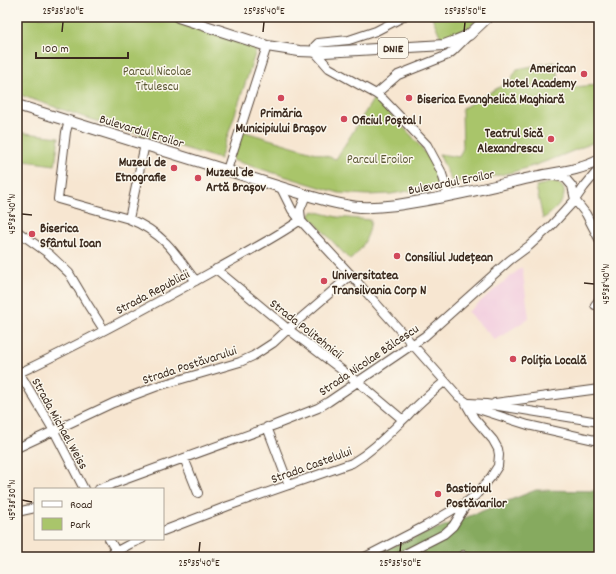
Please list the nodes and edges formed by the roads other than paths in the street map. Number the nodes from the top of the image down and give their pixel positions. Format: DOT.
graph roads {
  1 [pos="178,17"];
  2 [pos="403,17"];
  3 [pos="488,17"];
  4 [pos="469,35"];
  5 [pos="267,46"];
  6 [pos="315,52"];
  7 [pos="376,94"];
  8 [pos="17,105"];
  9 [pos="69,121"];
  10 [pos="145,144"];
  11 [pos="599,160"];
  12 [pos="599,168"];
  13 [pos="227,170"];
  14 [pos="541,176"];
  15 [pos="281,188"];
  16 [pos="306,195"];
  17 [pos="449,196"];
  18 [pos="575,200"];
  19 [pos="129,219"];
  20 [pos="298,222"];
  21 [pos="17,231"];
  22 [pos="598,235"];
  23 [pos="216,269"];
  24 [pos="351,275"];
  25 [pos="196,281"];
  26 [pos="288,329"];
  27 [pos="104,330"];
  28 [pos="412,345"];
  29 [pos="18,372"];
  30 [pos="357,382"];
  31 [pos="444,382"];
  32 [pos="599,389"];
  33 [pos="464,402"];
  34 [pos="486,404"];
  35 [pos="403,420"];
  36 [pos="599,422"];
  37 [pos="267,428"];
  38 [pos="54,431"];
  39 [pos="599,441"];
  40 [pos="17,448"];
  41 [pos="184,458"];
  42 [pos="289,485"];
  43 [pos="83,488"];
  44 [pos="102,488"];
  45 [pos="198,493"];
  46 [pos="468,501"];
  47 [pos="34,508"];
  48 [pos="17,512"];
  49 [pos="164,531"];
  50 [pos="109,540"];
  51 [pos="140,540"];
  52 [pos="116,551"];
  53 [pos="106,557"];
  54 [pos="364,557"];
  55 [pos="399,557"];
  1 -- 5 [label="main road, DN1E"];
  2 -- 6 [label="street"];
  3 -- 4 [label="main road, DN1E"];
  4 -- 6 [label="main road, DN1E"];
  4 -- 7 [label="street"];
  5 -- 6 [label="main road, DN1E"];
  5 -- 13 [label="street"];
  6 -- 7 [label="street"];
  7 -- 17 [label="street"];
  8 -- 9 [label="main road, Bulevardul Eroilor"];
  9 -- 10 [label="main road, Bulevardul Eroilor"];
  9 -- 19 [label="street"];
  10 -- 13 [label="main road, Bulevardul Eroilor"];
  10 -- 19 [label="street"];
  11 -- 14 [label="main road, Bulevardul Eroilor"];
  12 -- 18 [label="street, Strada Nicolae Bălcescu"];
  13 -- 15 [label="main road, Bulevardul Eroilor"];
  14 -- 17 [label="main road, Bulevardul Eroilor"];
  14 -- 18 [label="street"];
  15 -- 16 [label="main road, Bulevardul Eroilor"];
  15 -- 20 [label="street"];
  16 -- 17 [label="main road, Bulevardul Eroilor"];
  16 -- 20 [label="street"];
  18 -- 22 [label="street"];
  18 -- 28 [label="street, Strada Nicolae Bălcescu"];
  19 -- 25 [label="street"];
  20 -- 23 [label="street, Strada Republicii"];
  20 -- 24 [label="street"];
  21 -- 27 [label="street"];
  23 -- 25 [label="street, Strada Republicii"];
  23 -- 26 [label="street, Strada Politehnicii"];
  24 -- 26 [label="street, Strada Postăvarului"];
  24 -- 28 [label="street"];
  25 -- 27 [label="street, Strada Republicii"];
  26 -- 30 [label="street, Strada Politehnicii"];
  26 -- 38 [label="street, Strada Postăvarului"];
  27 -- 29 [label="street, Strada Republicii"];
  28 -- 30 [label="street, Strada Nicolae Bălcescu"];
  28 -- 31 [label="street"];
  29 -- 38 [label="street, Strada Michael Weiss"];
  30 -- 35 [label="street, Strada Politehnicii"];
  30 -- 37 [label="street, Strada Nicolae Bălcescu"];
  31 -- 33 [label="street"];
  31 -- 35 [label="street, Strada Castelului"];
  32 -- 34 [label="street"];
  33 -- 34 [label="street"];
  33 -- 39 [label="street"];
  33 -- 46 [label="street"];
  34 -- 36 [label="street"];
  35 -- 42 [label="street, Strada Castelului"];
  37 -- 41 [label="street, Strada Nicolae Bălcescu"];
  37 -- 42 [label="street"];
  38 -- 40 [label="street, Strada Postăvarului"];
  38 -- 43 [label="street, Strada Michael Weiss"];
  41 -- 44 [label="street, Strada Nicolae Bălcescu"];
  41 -- 45 [label="street"];
  42 -- 49 [label="street, Strada Castelului"];
  46 -- 54 [label="street"];
  46 -- 55 [label="street"];
  47 -- 48 [label="street"];
  50 -- 52 [label="street"];
  51 -- 52 [label="street"];
  52 -- 53 [label="street"];
}
